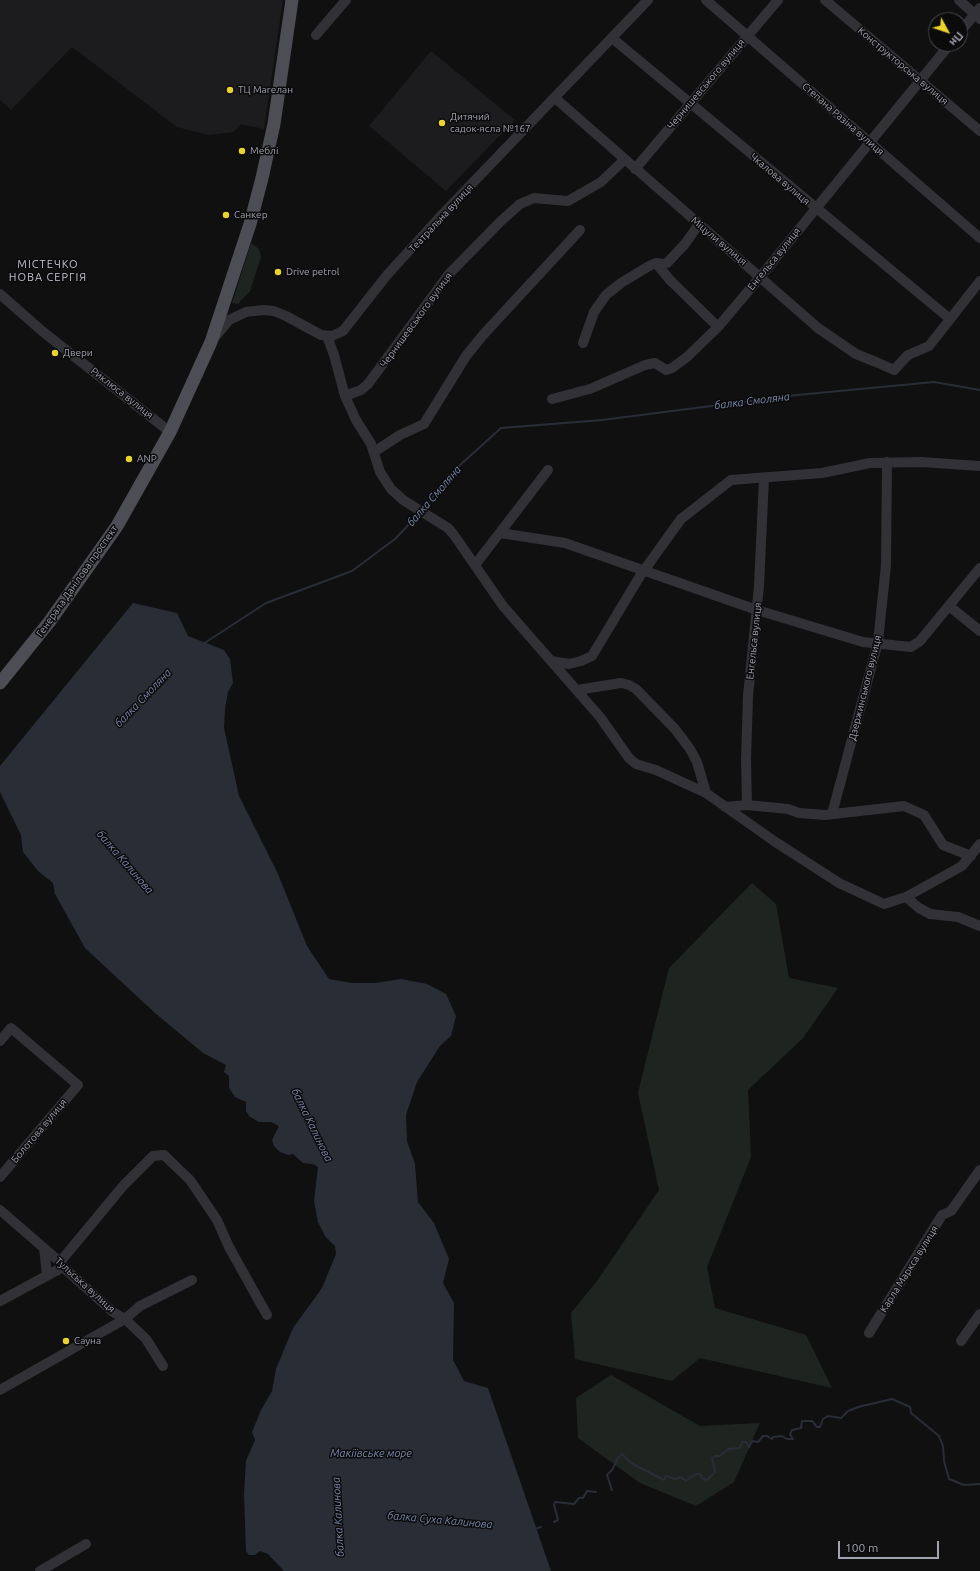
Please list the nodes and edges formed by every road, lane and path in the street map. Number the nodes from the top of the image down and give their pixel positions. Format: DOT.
graph roads {
  1 [pos="292,0"];
  2 [pos="346,0"];
  3 [pos="648,0"];
  4 [pos="706,0"];
  5 [pos="778,0"];
  6 [pos="825,0"];
  7 [pos="959,0"];
  8 [pos="978,14"];
  9 [pos="968,24"];
  10 [pos="316,35"];
  11 [pos="747,36"];
  12 [pos="612,38"];
  13 [pos="943,52"];
  14 [pos="920,80"];
  15 [pos="554,98"];
  16 [pos="690,104"];
  17 [pos="980,132"];
  18 [pos="869,143"];
  19 [pos="624,160"];
  20 [pos="635,169"];
  21 [pos="815,208"];
  22 [pos="699,224"];
  23 [pos="580,230"];
  24 [pos="980,238"];
  25 [pos="656,263"];
  26 [pos="761,276"];
  27 [pos="980,281"];
  28 [pos="0,294"];
  29 [pos="950,319"];
  30 [pos="718,327"];
  31 [pos="327,336"];
  32 [pos="211,342"];
  33 [pos="583,343"];
  34 [pos="345,396"];
  35 [pos="552,399"];
  36 [pos="170,432"];
  37 [pos="374,452"];
  38 [pos="887,462"];
  39 [pos="980,466"];
  40 [pos="548,470"];
  41 [pos="764,478"];
  42 [pos="500,533"];
  43 [pos="476,565"];
  44 [pos="980,568"];
  45 [pos="644,571"];
  46 [pos="949,606"];
  47 [pos="757,610"];
  48 [pos="980,630"];
  49 [pos="878,643"];
  50 [pos="551,661"];
  51 [pos="0,683"];
  52 [pos="576,690"];
  53 [pos="706,793"];
  54 [pos="747,805"];
  55 [pos="724,807"];
  56 [pos="832,814"];
  57 [pos="980,844"];
  58 [pos="971,856"];
  59 [pos="906,897"];
  60 [pos="980,926"];
  61 [pos="0,1041"];
  62 [pos="980,1170"];
  63 [pos="0,1177"];
  64 [pos="0,1210"];
  65 [pos="44,1248"];
  66 [pos="61,1264"];
  67 [pos="47,1275"];
  68 [pos="192,1280"];
  69 [pos="0,1301"];
  70 [pos="980,1314"];
  71 [pos="267,1315"];
  72 [pos="125,1318"];
  73 [pos="869,1333"];
  74 [pos="961,1341"];
  75 [pos="163,1366"];
  76 [pos="0,1390"];
  77 [pos="86,1544"];
  78 [pos="40,1571"];
  1 -- 32 [label="main road, Генерала Данілова проспект"];
  2 -- 10 [label="street"];
  3 -- 12 [label="street, Театральна вулиця"];
  4 -- 11 [label="street, Степана Разіна вулиця"];
  5 -- 11 [label="street, Чернишевського вулиця"];
  6 -- 14 [label="street, Конструкторська вулиця"];
  7 -- 8 [label="street"];
  8 -- 9 [label="street"];
  11 -- 16 [label="street, Чернишевського вулиця"];
  11 -- 18 [label="street, Степана Разіна вулиця"];
  12 -- 15 [label="street, Театральна вулиця"];
  12 -- 16 [label="street, Чкалова вулиця"];
  13 -- 14 [label="street, Енгельса вулиця"];
  14 -- 17 [label="street, Конструкторська вулиця"];
  14 -- 18 [label="street, Енгельса вулиця"];
  15 -- 19 [label="street, Міцули вулиця"];
  15 -- 31 [label="street, Театральна вулиця"];
  16 -- 20 [label="street, Чернишевського вулиця"];
  16 -- 21 [label="street, Чкалова вулиця"];
  18 -- 21 [label="street, Енгельса вулиця"];
  18 -- 24 [label="street, Степана Разіна вулиця"];
  19 -- 20 [label="street, Міцули вулиця"];
  19 -- 34 [label="street, Чернишевського вулиця"];
  20 -- 22 [label="street, Міцули вулиця"];
  21 -- 26 [label="street, Енгельса вулиця"];
  21 -- 29 [label="street, Чкалова вулиця"];
  22 -- 25 [label="street"];
  22 -- 26 [label="street, Міцули вулиця"];
  23 -- 37 [label="street"];
  25 -- 30 [label="street"];
  25 -- 33 [label="street"];
  26 -- 29 [label="street, Міцули вулиця"];
  26 -- 30 [label="street, Енгельса вулиця"];
  27 -- 29 [label="street"];
  28 -- 36 [label="street, Риклюса вулиця"];
  30 -- 35 [label="street, Енгельса вулиця"];
  31 -- 32 [label="street"];
  31 -- 34 [label="street"];
  32 -- 36 [label="main road, Генерала Данілова проспект"];
  34 -- 37 [label="street"];
  36 -- 51 [label="main road, Генерала Данілова проспект"];
  37 -- 43 [label="street"];
  38 -- 39 [label="street"];
  38 -- 41 [label="street"];
  38 -- 49 [label="street, Дзержинського вулиця"];
  40 -- 42 [label="street"];
  41 -- 45 [label="street"];
  41 -- 47 [label="street, Енгельса вулиця"];
  42 -- 43 [label="street"];
  42 -- 45 [label="street"];
  43 -- 50 [label="street"];
  44 -- 46 [label="street"];
  45 -- 47 [label="street"];
  45 -- 50 [label="street"];
  46 -- 48 [label="street"];
  46 -- 49 [label="street"];
  47 -- 49 [label="street"];
  47 -- 54 [label="street, Енгельса вулиця"];
  49 -- 56 [label="street, Дзержинського вулиця"];
  50 -- 52 [label="street"];
  52 -- 53 [label="street"];
  52 -- 53 [label="street"];
  53 -- 55 [label="street"];
  54 -- 55 [label="street"];
  54 -- 56 [label="street"];
  55 -- 59 [label="street"];
  56 -- 58 [label="street"];
  57 -- 58 [label="street"];
  58 -- 59 [label="street"];
  59 -- 60 [label="street"];
  61 -- 63 [label="street, Болотова вулиця"];
  62 -- 73 [label="street, Карла Маркса вулиця"];
  64 -- 65 [label="street, Тульська вулиця"];
  65 -- 66 [label="street, Тульська вулиця"];
  65 -- 67 [label="street"];
  66 -- 67 [label="street"];
  66 -- 71 [label="street"];
  66 -- 72 [label="street, Тульська вулиця"];
  67 -- 69 [label="street"];
  68 -- 72 [label="street"];
  70 -- 74 [label="street"];
  72 -- 75 [label="street, Тульська вулиця"];
  72 -- 76 [label="street"];
  77 -- 78 [label="street"];
}
